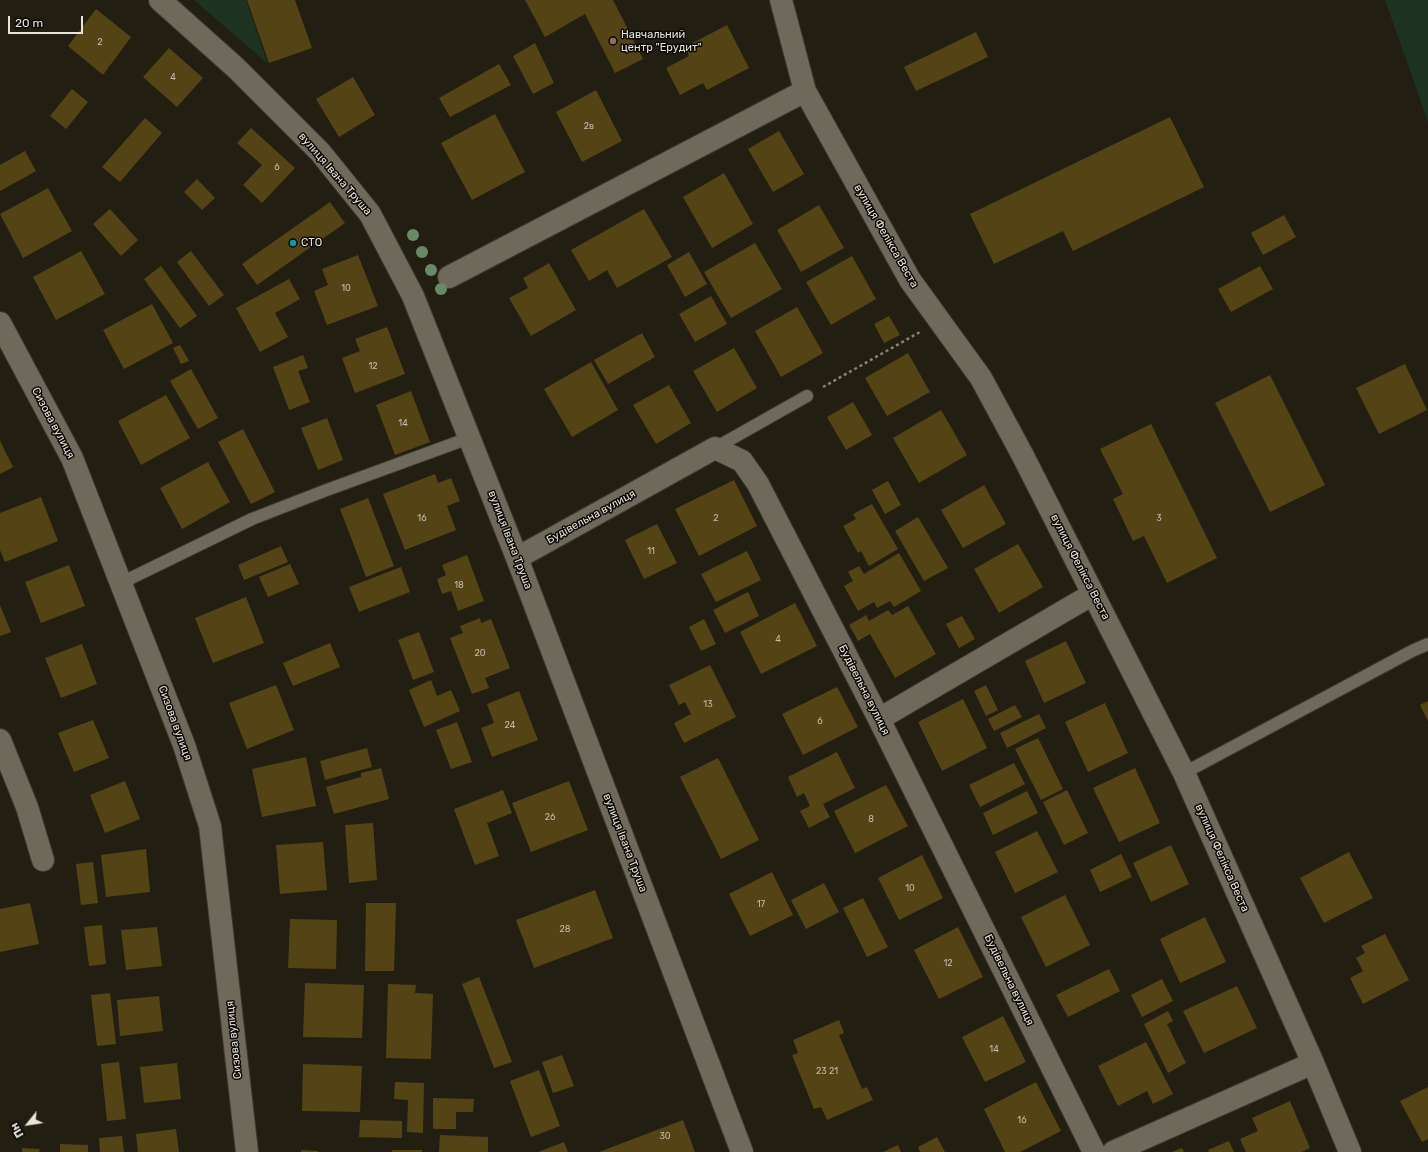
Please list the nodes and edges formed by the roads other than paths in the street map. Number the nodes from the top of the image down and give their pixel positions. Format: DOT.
graph roads {
  1 [pos="160,0"];
  2 [pos="781,0"];
  3 [pos="805,91"];
  4 [pos="449,277"];
  5 [pos="0,324"];
  6 [pos="807,396"];
  7 [pos="469,438"];
  8 [pos="715,448"];
  9 [pos="517,558"];
  10 [pos="121,583"];
  11 [pos="1094,594"];
  12 [pos="1428,644"];
  13 [pos="879,719"];
  14 [pos="0,740"];
  15 [pos="1184,773"];
  16 [pos="43,860"];
  17 [pos="1313,1063"];
  18 [pos="247,1152"];
  19 [pos="742,1152"];
  20 [pos="1094,1152"];
  21 [pos="1114,1152"];
  22 [pos="1350,1152"];
  1 -- 7 [label="street, вулиця Івана Труша"];
  2 -- 3 [label="street, вулиця Фелікса Веста"];
  3 -- 4 [label="street"];
  3 -- 11 [label="street, вулиця Фелікса Веста"];
  5 -- 10 [label="street, Сизова вулиця"];
  6 -- 8 [label="lane"];
  7 -- 9 [label="street, вулиця Івана Труша"];
  7 -- 10 [label="lane"];
  8 -- 9 [label="street, Будівельна вулиця"];
  8 -- 13 [label="street, Будівельна вулиця"];
  9 -- 19 [label="street, вулиця Івана Труша"];
  10 -- 18 [label="street, Сизова вулиця"];
  11 -- 13 [label="street"];
  11 -- 15 [label="street, вулиця Фелікса Веста"];
  12 -- 15 [label="lane"];
  13 -- 20 [label="street, Будівельна вулиця"];
  14 -- 16 [label="street"];
  15 -- 17 [label="street, вулиця Фелікса Веста"];
  17 -- 21 [label="street"];
  17 -- 22 [label="street, вулиця Фелікса Веста"];
}
